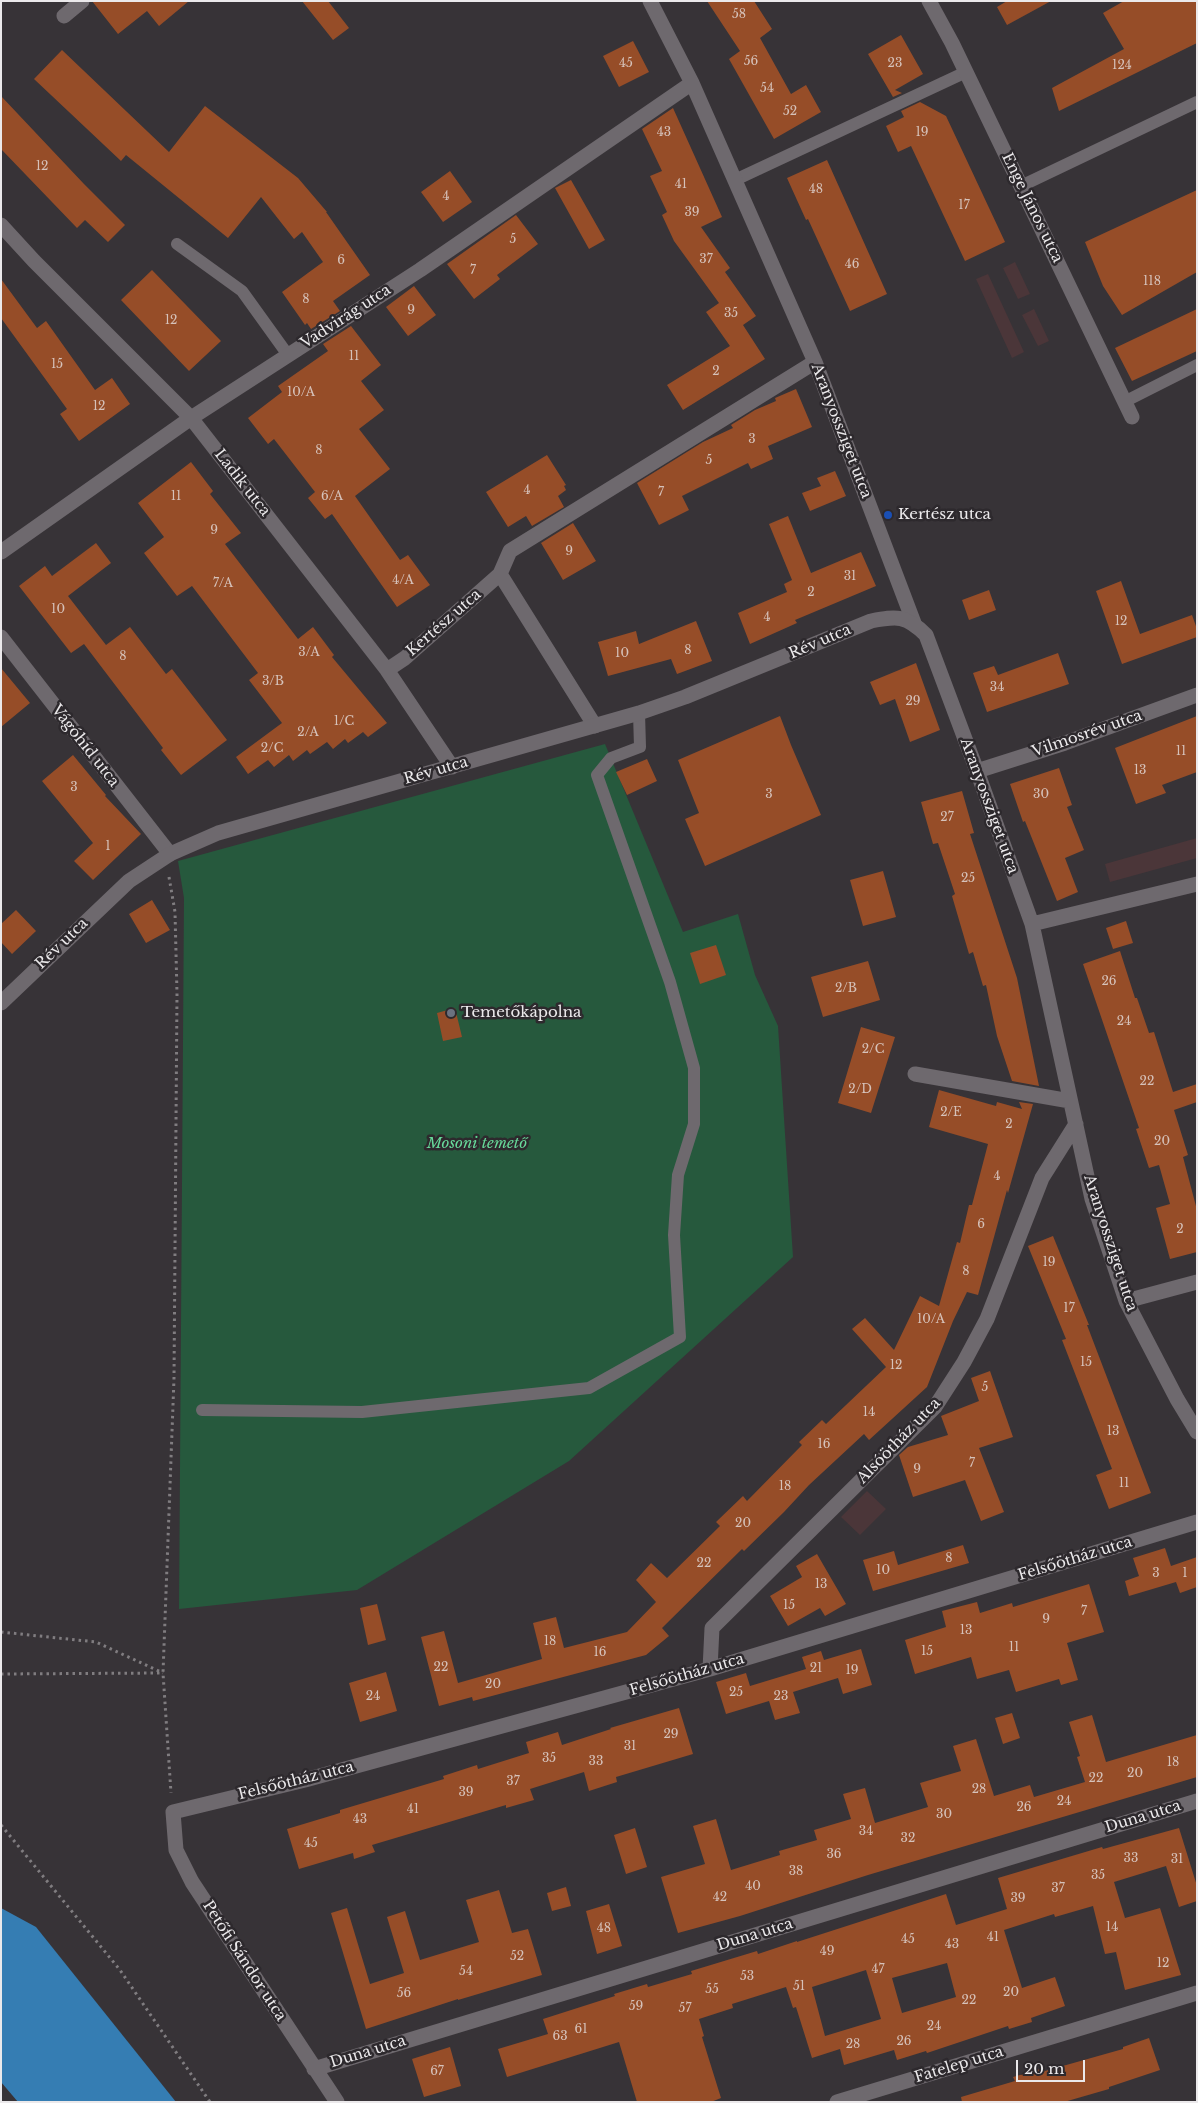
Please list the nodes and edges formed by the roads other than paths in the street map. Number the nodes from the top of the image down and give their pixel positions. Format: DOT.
graph roads {
  1 [pos="82,1"];
  2 [pos="650,1"];
  3 [pos="929,1"];
  4 [pos="64,16"];
  5 [pos="966,72"];
  6 [pos="692,83"];
  7 [pos="1197,102"];
  8 [pos="735,180"];
  9 [pos="1021,186"];
  10 [pos="1,225"];
  11 [pos="177,244"];
  12 [pos="288,355"];
  13 [pos="815,362"];
  14 [pos="1197,365"];
  15 [pos="1124,402"];
  16 [pos="1132,417"];
  17 [pos="191,418"];
  18 [pos="1,552"];
  19 [pos="500,574"];
  20 [pos="914,623"];
  21 [pos="1,637"];
  22 [pos="387,670"];
  23 [pos="1197,695"];
  24 [pos="639,713"];
  25 [pos="595,726"];
  26 [pos="452,767"];
  27 [pos="977,772"];
  28 [pos="170,854"];
  29 [pos="1197,884"];
  30 [pos="1032,924"];
  31 [pos="1,1003"];
  32 [pos="915,1074"];
  33 [pos="1070,1101"];
  34 [pos="1076,1124"];
  35 [pos="1197,1282"];
  36 [pos="1126,1300"];
  37 [pos="202,1410"];
  38 [pos="1197,1432"];
  39 [pos="1197,1522"];
  40 [pos="710,1669"];
  41 [pos="1197,1801"];
  42 [pos="173,1812"];
  43 [pos="1197,1993"];
  44 [pos="314,2069"];
  45 [pos="337,2102"];
  46 [pos="837,2102"];
  1 -- 4 [label="street"];
  2 -- 6 [label="street, Aranyossziget utca"];
  3 -- 5 [label="street, Enge János utca"];
  5 -- 8 [label="lane"];
  5 -- 9 [label="street, Enge János utca"];
  6 -- 8 [label="street, Aranyossziget utca"];
  6 -- 12 [label="street, Vadvirág utca"];
  7 -- 9 [label="lane"];
  8 -- 13 [label="street, Aranyossziget utca"];
  9 -- 15 [label="street, Enge János utca"];
  10 -- 17 [label="street, Ladik utca"];
  11 -- 12 [label="lane"];
  12 -- 17 [label="street, Vadvirág utca"];
  13 -- 19 [label="street, Kertész utca"];
  13 -- 20 [label="street, Aranyossziget utca"];
  14 -- 15 [label="lane"];
  15 -- 16 [label="street, Enge János utca"];
  17 -- 18 [label="street, Vadvirág utca"];
  17 -- 22 [label="street, Ladik utca"];
  19 -- 22 [label="street, Kertész utca"];
  19 -- 25 [label="street"];
  20 -- 24 [label="street, Rév utca"];
  20 -- 27 [label="street, Aranyossziget utca"];
  21 -- 28 [label="street, Vágóhíd utca"];
  22 -- 26 [label="street, Ladik utca"];
  23 -- 27 [label="street, Vilmosrév utca"];
  24 -- 25 [label="street, Rév utca"];
  24 -- 37 [label="lane"];
  25 -- 26 [label="street, Rév utca"];
  26 -- 28 [label="street, Rév utca"];
  27 -- 30 [label="street, Aranyossziget utca"];
  28 -- 31 [label="street, Rév utca"];
  29 -- 30 [label="street"];
  30 -- 33 [label="street, Aranyossziget utca"];
  32 -- 33 [label="street"];
  33 -- 34 [label="street, Aranyossziget utca"];
  34 -- 36 [label="street, Aranyossziget utca"];
  34 -- 40 [label="street, Alsóötház utca"];
  35 -- 36 [label="street"];
  36 -- 38 [label="street, Aranyossziget utca"];
  39 -- 40 [label="street, Felsőötház utca"];
  40 -- 42 [label="street, Felsőötház utca"];
  41 -- 44 [label="street, Duna utca"];
  42 -- 44 [label="street, Petőfi Sándor utca"];
  43 -- 46 [label="street, Fatelep utca"];
  44 -- 45 [label="street, Petőfi Sándor utca"];
}
